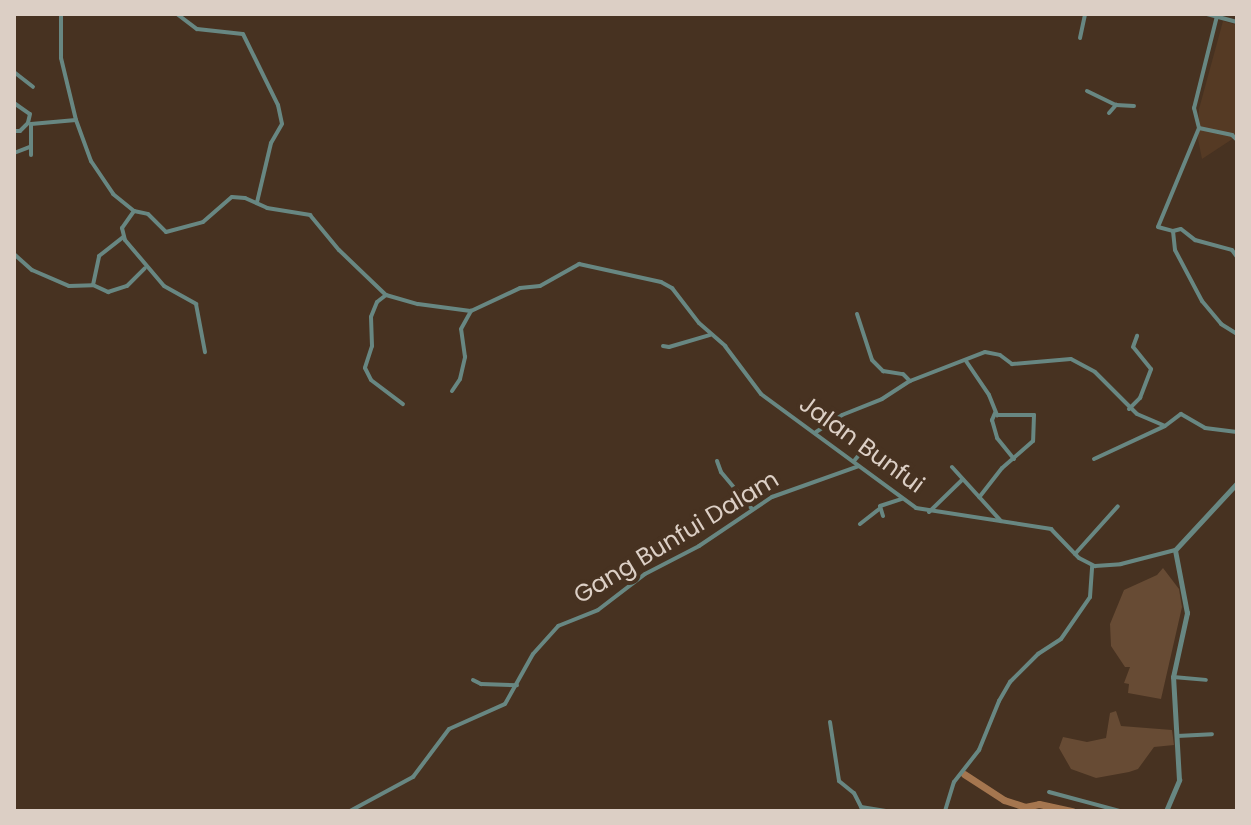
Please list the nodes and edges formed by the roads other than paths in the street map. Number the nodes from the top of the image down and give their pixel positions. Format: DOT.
graph roads {
  1 [pos="61,14"];
  2 [pos="177,14"];
  3 [pos="1085,14"];
  4 [pos="1207,14"];
  5 [pos="1217,16"];
  6 [pos="1237,22"];
  7 [pos="1080,38"];
  8 [pos="14,72"];
  9 [pos="33,87"];
  10 [pos="1087,91"];
  11 [pos="14,103"];
  12 [pos="1116,105"];
  13 [pos="1134,106"];
  14 [pos="1109,113"];
  15 [pos="76,120"];
  16 [pos="30,124"];
  17 [pos="1199,128"];
  18 [pos="14,131"];
  19 [pos="1237,140"];
  20 [pos="30,147"];
  21 [pos="14,153"];
  22 [pos="31,155"];
  23 [pos="257,202"];
  24 [pos="134,211"];
  25 [pos="1173,231"];
  26 [pos="123,237"];
  27 [pos="14,254"];
  28 [pos="1237,257"];
  29 [pos="145,268"];
  30 [pos="93,285"];
  31 [pos="386,295"];
  32 [pos="471,311"];
  33 [pos="857,314"];
  34 [pos="1237,334"];
  35 [pos="713,335"];
  36 [pos="1137,336"];
  37 [pos="663,346"];
  38 [pos="205,352"];
  39 [pos="966,361"];
  40 [pos="910,381"];
  41 [pos="452,391"];
  42 [pos="403,404"];
  43 [pos="1129,409"];
  44 [pos="995,413"];
  45 [pos="1165,426"];
  46 [pos="816,432"];
  47 [pos="1237,432"];
  48 [pos="868,444"];
  49 [pos="1014,459"];
  50 [pos="1094,459"];
  51 [pos="717,461"];
  52 [pos="854,461"];
  53 [pos="859,466"];
  54 [pos="952,467"];
  55 [pos="963,479"];
  56 [pos="1237,483"];
  57 [pos="979,497"];
  58 [pos="902,499"];
  59 [pos="1118,506"];
  60 [pos="752,509"];
  61 [pos="879,509"];
  62 [pos="929,512"];
  63 [pos="883,516"];
  64 [pos="1003,523"];
  65 [pos="860,524"];
  66 [pos="1175,550"];
  67 [pos="1075,554"];
  68 [pos="1092,566"];
  69 [pos="1173,677"];
  70 [pos="473,680"];
  71 [pos="1206,680"];
  72 [pos="517,685"];
  73 [pos="830,722"];
  74 [pos="1212,734"];
  75 [pos="1175,736"];
  76 [pos="1049,792"];
  77 [pos="350,811"];
  78 [pos="886,811"];
  79 [pos="945,811"];
  80 [pos="1119,811"];
  81 [pos="1166,811"];
  1 -- 15 [label="street"];
  2 -- 23 [label="street"];
  3 -- 7 [label="street"];
  4 -- 5 [label="street"];
  5 -- 6 [label="street"];
  5 -- 17 [label="street"];
  8 -- 9 [label="street"];
  10 -- 12 [label="street"];
  11 -- 16 [label="street"];
  12 -- 13 [label="street"];
  12 -- 14 [label="street"];
  15 -- 16 [label="street"];
  15 -- 24 [label="street"];
  16 -- 18 [label="street"];
  16 -- 20 [label="street"];
  17 -- 19 [label="street"];
  17 -- 25 [label="street"];
  20 -- 21 [label="street"];
  20 -- 22 [label="street"];
  23 -- 24 [label="street"];
  23 -- 31 [label="street"];
  24 -- 26 [label="street"];
  25 -- 28 [label="street"];
  25 -- 34 [label="street"];
  26 -- 29 [label="street"];
  26 -- 30 [label="street"];
  27 -- 30 [label="street"];
  29 -- 30 [label="street"];
  29 -- 38 [label="street"];
  31 -- 32 [label="street"];
  31 -- 42 [label="street"];
  32 -- 35 [label="street, Jalan Bunfui"];
  32 -- 41 [label="street"];
  33 -- 40 [label="street"];
  35 -- 37 [label="street"];
  35 -- 46 [label="street, Jalan Bunfui"];
  36 -- 43 [label="street"];
  39 -- 40 [label="street"];
  39 -- 43 [label="street"];
  39 -- 44 [label="street"];
  40 -- 46 [label="street"];
  43 -- 45 [label="street"];
  44 -- 49 [label="street"];
  44 -- 49 [label="street"];
  45 -- 47 [label="street"];
  45 -- 50 [label="street"];
  46 -- 52 [label="street, Jalan Bunfui"];
  48 -- 52 [label="street"];
  49 -- 57 [label="street"];
  51 -- 60 [label="street"];
  52 -- 53 [label="street, Jalan Bunfui"];
  53 -- 58 [label="street, Jalan Bunfui"];
  53 -- 60 [label="street, Gang Bunfui Dalam"];
  54 -- 55 [label="street"];
  55 -- 57 [label="street"];
  55 -- 62 [label="street"];
  56 -- 66 [label="street"];
  57 -- 64 [label="street"];
  58 -- 61 [label="street"];
  58 -- 62 [label="street, Jalan Bunfui"];
  59 -- 67 [label="street"];
  60 -- 72 [label="street, Gang Bunfui Dalam"];
  61 -- 63 [label="street"];
  61 -- 65 [label="street"];
  62 -- 64 [label="street, Jalan Bunfui"];
  64 -- 67 [label="street, Jalan Bunfui"];
  66 -- 68 [label="street"];
  66 -- 69 [label="street"];
  67 -- 68 [label="street, Jalan Bunfui"];
  68 -- 79 [label="street"];
  69 -- 71 [label="street"];
  69 -- 75 [label="street"];
  70 -- 72 [label="street"];
  72 -- 77 [label="street, Gang Bunfui Dalam"];
  73 -- 78 [label="street"];
  74 -- 75 [label="street"];
  75 -- 81 [label="street"];
  76 -- 80 [label="street"];
}
